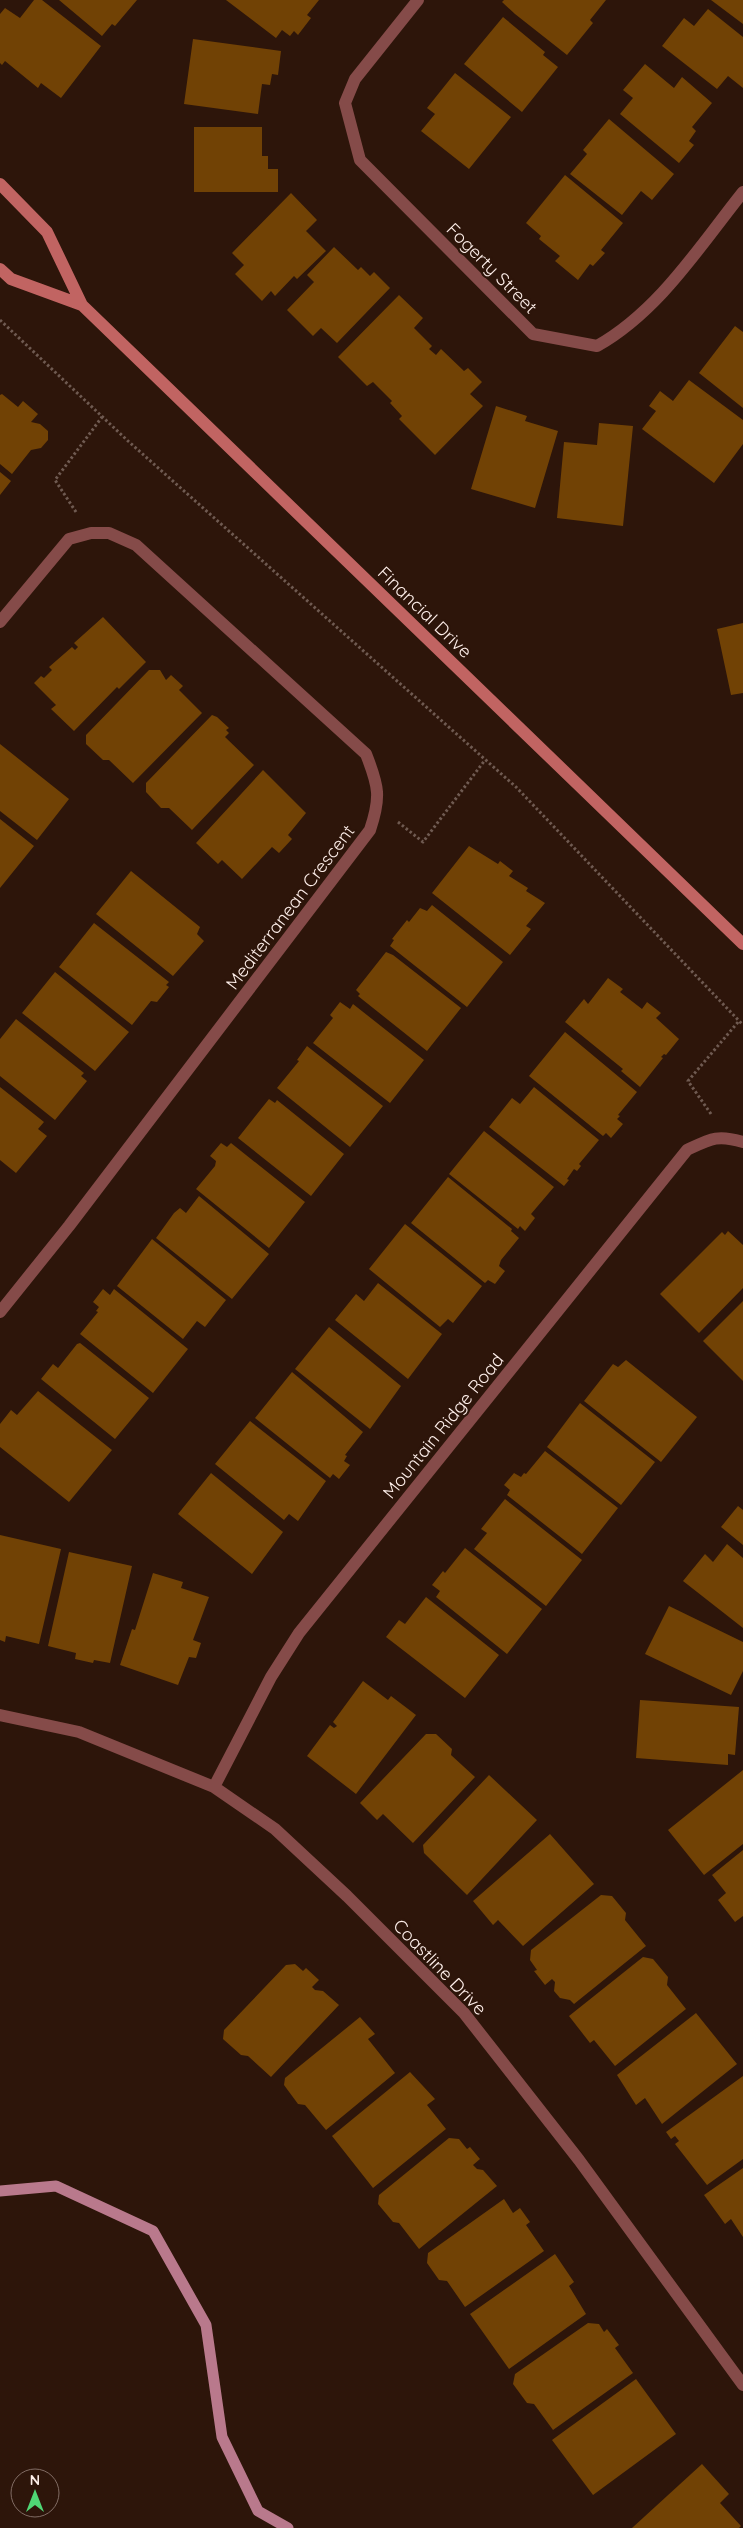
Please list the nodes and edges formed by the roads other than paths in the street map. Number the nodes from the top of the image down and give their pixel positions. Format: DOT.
graph roads {
  1 [pos="418,0"];
  2 [pos="0,184"];
  3 [pos="743,192"];
  4 [pos="0,268"];
  5 [pos="82,305"];
  6 [pos="0,622"];
  7 [pos="743,944"];
  8 [pos="743,1142"];
  9 [pos="0,1312"];
  10 [pos="0,1715"];
  11 [pos="214,1787"];
  12 [pos="743,2385"];
  1 -- 3 [label="street, Fogerty Street"];
  2 -- 5 [label="street, Financial Drive"];
  4 -- 5 [label="street, Financial Drive"];
  5 -- 7 [label="street, Financial Drive"];
  6 -- 9 [label="street, Mediterranean Crescent"];
  8 -- 11 [label="street, Mountain Ridge Road"];
  10 -- 11 [label="street, Coastline Drive"];
  11 -- 12 [label="street, Coastline Drive"];
}
